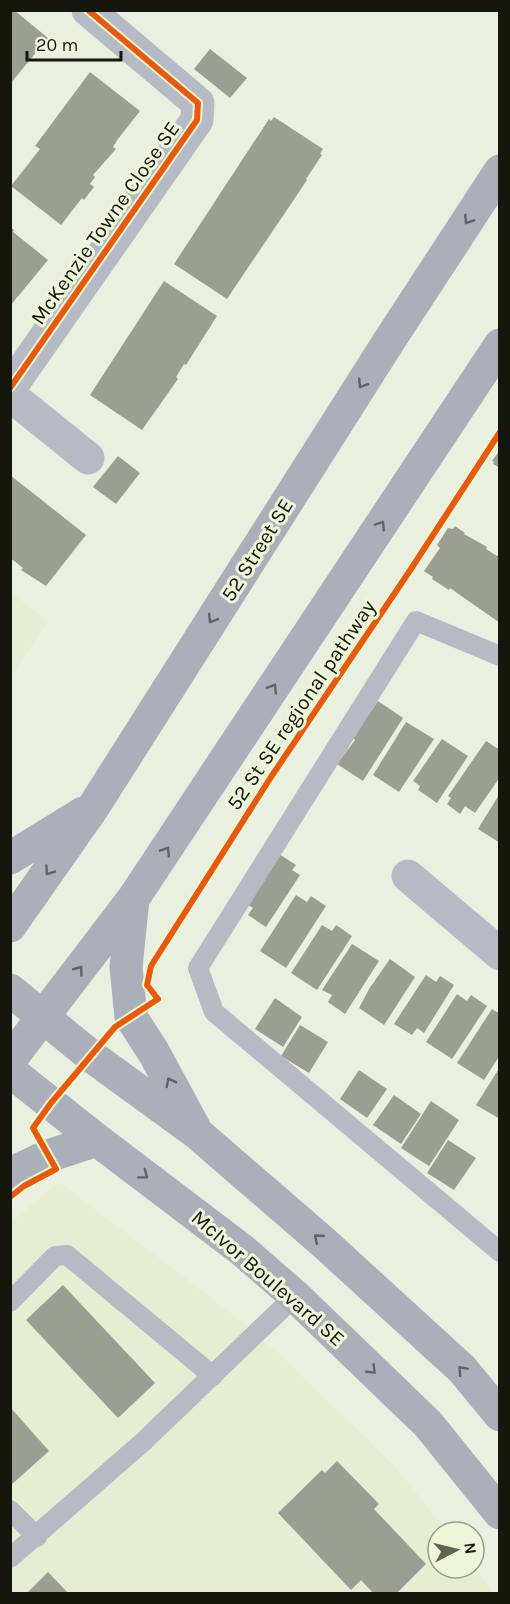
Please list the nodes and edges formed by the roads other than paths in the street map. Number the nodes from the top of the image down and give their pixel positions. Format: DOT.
graph roads {
  1 [pos="88,10"];
  2 [pos="500,171"];
  3 [pos="500,345"];
  4 [pos="10,388"];
  5 [pos="10,394"];
  6 [pos="88,458"];
  7 [pos="500,656"];
  8 [pos="94,806"];
  9 [pos="10,858"];
  10 [pos="408,876"];
  11 [pos="134,899"];
  12 [pos="10,926"];
  13 [pos="500,954"];
  14 [pos="10,990"];
  15 [pos="44,1016"];
  16 [pos="10,1060"];
  17 [pos="10,1071"];
  18 [pos="198,1134"];
  19 [pos="97,1140"];
  20 [pos="10,1174"];
  21 [pos="500,1252"];
  22 [pos="295,1296"];
  23 [pos="10,1302"];
  24 [pos="213,1376"];
  25 [pos="500,1415"];
  26 [pos="10,1510"];
  27 [pos="500,1512"];
  28 [pos="37,1536"];
  29 [pos="10,1558"];
  1 -- 4 [label="street, McKenzie Towne Close SE"];
  2 -- 8 [label="main road, 52 Street SE, one-way"];
  11 -- 3 [label="main road, one-way"];
  5 -- 6 [label="street"];
  7 -- 21 [label="lane"];
  8 -- 9 [label="main road"];
  8 -- 12 [label="main road, 52 Street SE, one-way"];
  10 -- 13 [label="street"];
  15 -- 11 [label="main road, one-way"];
  18 -- 11 [label="main road, one-way"];
  14 -- 15 [label="main road"];
  15 -- 16 [label="main road"];
  15 -- 18 [label="main road"];
  17 -- 19 [label="main road, McIvor Boulevard SE"];
  25 -- 18 [label="main road, one-way"];
  19 -- 20 [label="main road"];
  19 -- 22 [label="main road, McIvor Boulevard SE, one-way"];
  22 -- 24 [label="lane"];
  22 -- 27 [label="main road, McIvor Boulevard SE, one-way"];
  23 -- 24 [label="lane"];
  24 -- 28 [label="lane"];
  26 -- 28 [label="lane"];
  28 -- 29 [label="lane"];
}
